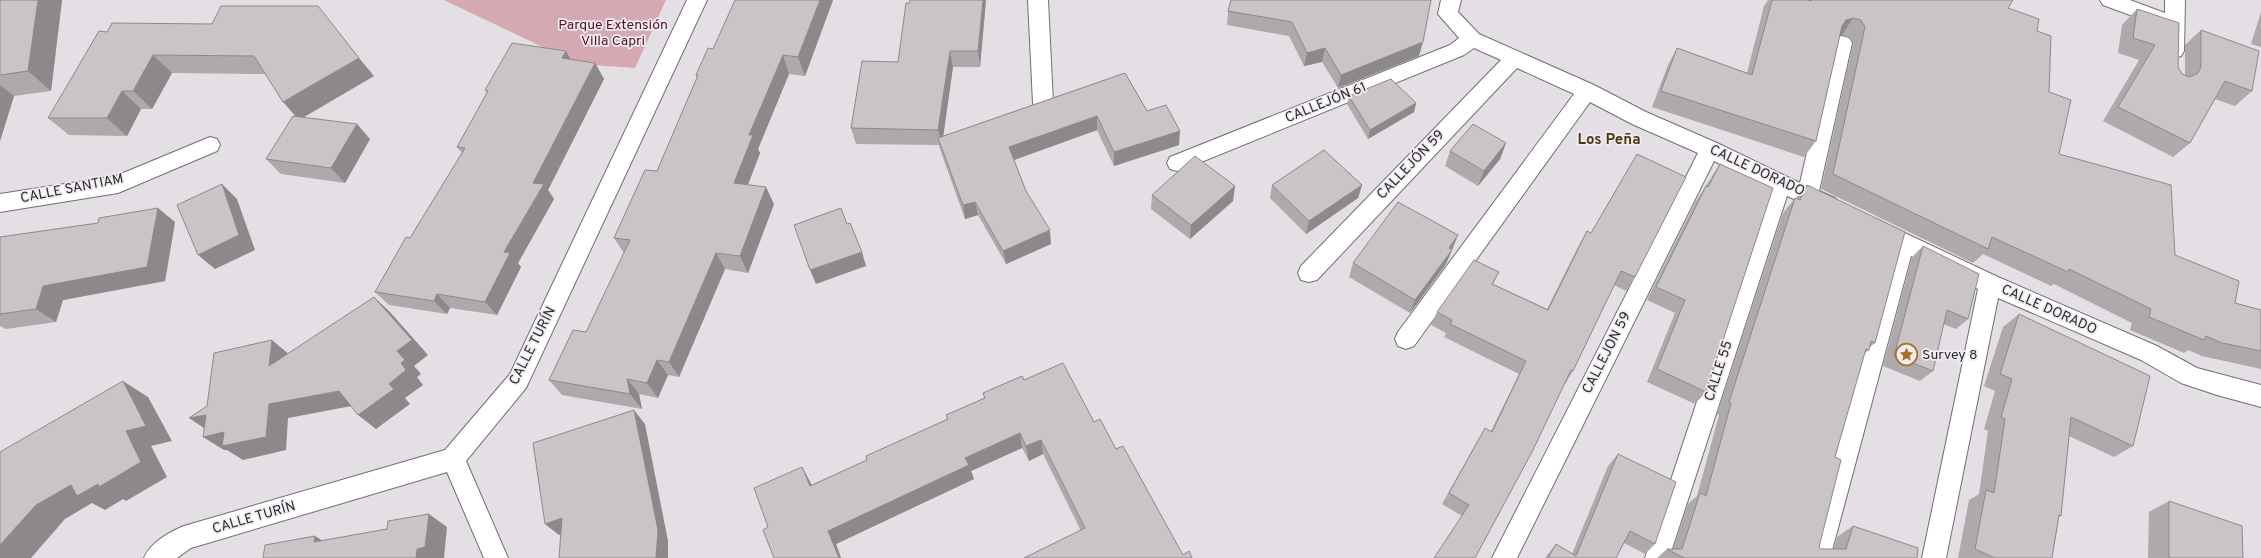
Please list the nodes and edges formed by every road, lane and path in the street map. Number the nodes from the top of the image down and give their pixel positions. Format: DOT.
graph roads {
  1 [pos="697,0"];
  2 [pos="1038,0"];
  3 [pos="1450,0"];
  4 [pos="2110,0"];
  5 [pos="2175,0"];
  6 [pos="2175,25"];
  7 [pos="1472,38"];
  8 [pos="1842,43"];
  9 [pos="1515,58"];
  10 [pos="2174,68"];
  11 [pos="1587,91"];
  12 [pos="1043,103"];
  13 [pos="210,145"];
  14 [pos="1710,149"];
  15 [pos="1177,163"];
  16 [pos="1780,184"];
  17 [pos="1808,194"];
  18 [pos="0,203"];
  19 [pos="1904,243"];
  20 [pos="1309,273"];
  21 [pos="1990,284"];
  22 [pos="1406,339"];
  23 [pos="2261,396"];
  24 [pos="454,459"];
  25 [pos="156,558"];
  26 [pos="496,558"];
  27 [pos="1504,558"];
  28 [pos="1657,558"];
  29 [pos="1818,558"];
  30 [pos="1934,558"];
  1 -- 24 [label="street, CALLE TURÍN"];
  2 -- 12 [label="street"];
  3 -- 7 [label="street"];
  4 -- 6 [label="street"];
  5 -- 6 [label="street"];
  6 -- 10 [label="street"];
  7 -- 9 [label="street, CALLE DORADO"];
  7 -- 15 [label="street, CALLEJÓN 61"];
  8 -- 17 [label="street"];
  9 -- 11 [label="street, CALLE DORADO"];
  9 -- 20 [label="street, CALLEJÓN 59"];
  11 -- 14 [label="street, CALLE DORADO"];
  11 -- 22 [label="street"];
  13 -- 18 [label="street, CALLE SANTIAM"];
  14 -- 16 [label="street, CALLE DORADO"];
  14 -- 27 [label="street, CALLEJON 59"];
  16 -- 17 [label="street, CALLE DORADO"];
  16 -- 28 [label="street, CALLE 55"];
  17 -- 19 [label="street, CALLE DORADO"];
  19 -- 21 [label="street, CALLE DORADO"];
  19 -- 29 [label="street"];
  21 -- 23 [label="street, CALLE DORADO"];
  21 -- 30 [label="street"];
  24 -- 25 [label="street, CALLE TURÍN"];
  24 -- 26 [label="street"];
}
